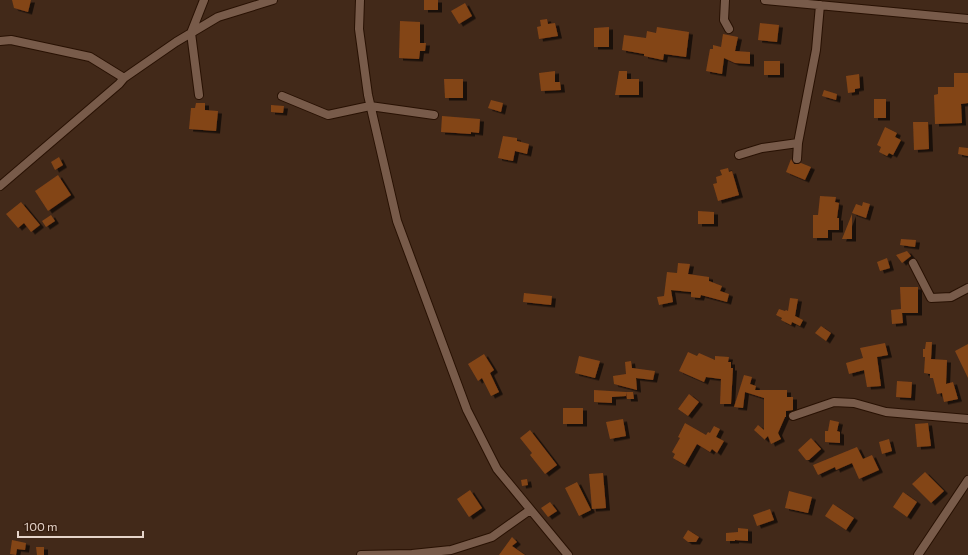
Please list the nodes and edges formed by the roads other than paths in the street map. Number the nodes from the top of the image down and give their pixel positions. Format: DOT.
graph roads {
  1 [pos="204,0"];
  2 [pos="273,0"];
  3 [pos="360,0"];
  4 [pos="725,0"];
  5 [pos="765,0"];
  6 [pos="820,5"];
  7 [pos="968,19"];
  8 [pos="729,29"];
  9 [pos="192,33"];
  10 [pos="0,41"];
  11 [pos="124,78"];
  12 [pos="199,95"];
  13 [pos="282,96"];
  14 [pos="370,106"];
  15 [pos="434,116"];
  16 [pos="798,143"];
  17 [pos="739,155"];
  18 [pos="797,159"];
  19 [pos="0,186"];
  20 [pos="913,263"];
  21 [pos="968,288"];
  22 [pos="794,416"];
  23 [pos="968,419"];
  24 [pos="968,480"];
  25 [pos="530,510"];
  26 [pos="360,555"];
  27 [pos="568,555"];
  28 [pos="918,555"];
  1 -- 9 [label="street"];
  2 -- 9 [label="street"];
  3 -- 14 [label="street"];
  4 -- 8 [label="street"];
  5 -- 6 [label="street"];
  6 -- 7 [label="street"];
  6 -- 16 [label="street"];
  9 -- 11 [label="street"];
  9 -- 12 [label="street"];
  10 -- 11 [label="street"];
  11 -- 19 [label="street"];
  13 -- 14 [label="street"];
  14 -- 15 [label="street"];
  14 -- 25 [label="street"];
  16 -- 17 [label="street"];
  16 -- 18 [label="street"];
  20 -- 21 [label="street"];
  22 -- 23 [label="street"];
  24 -- 28 [label="street"];
  25 -- 26 [label="street"];
  25 -- 27 [label="street"];
}
